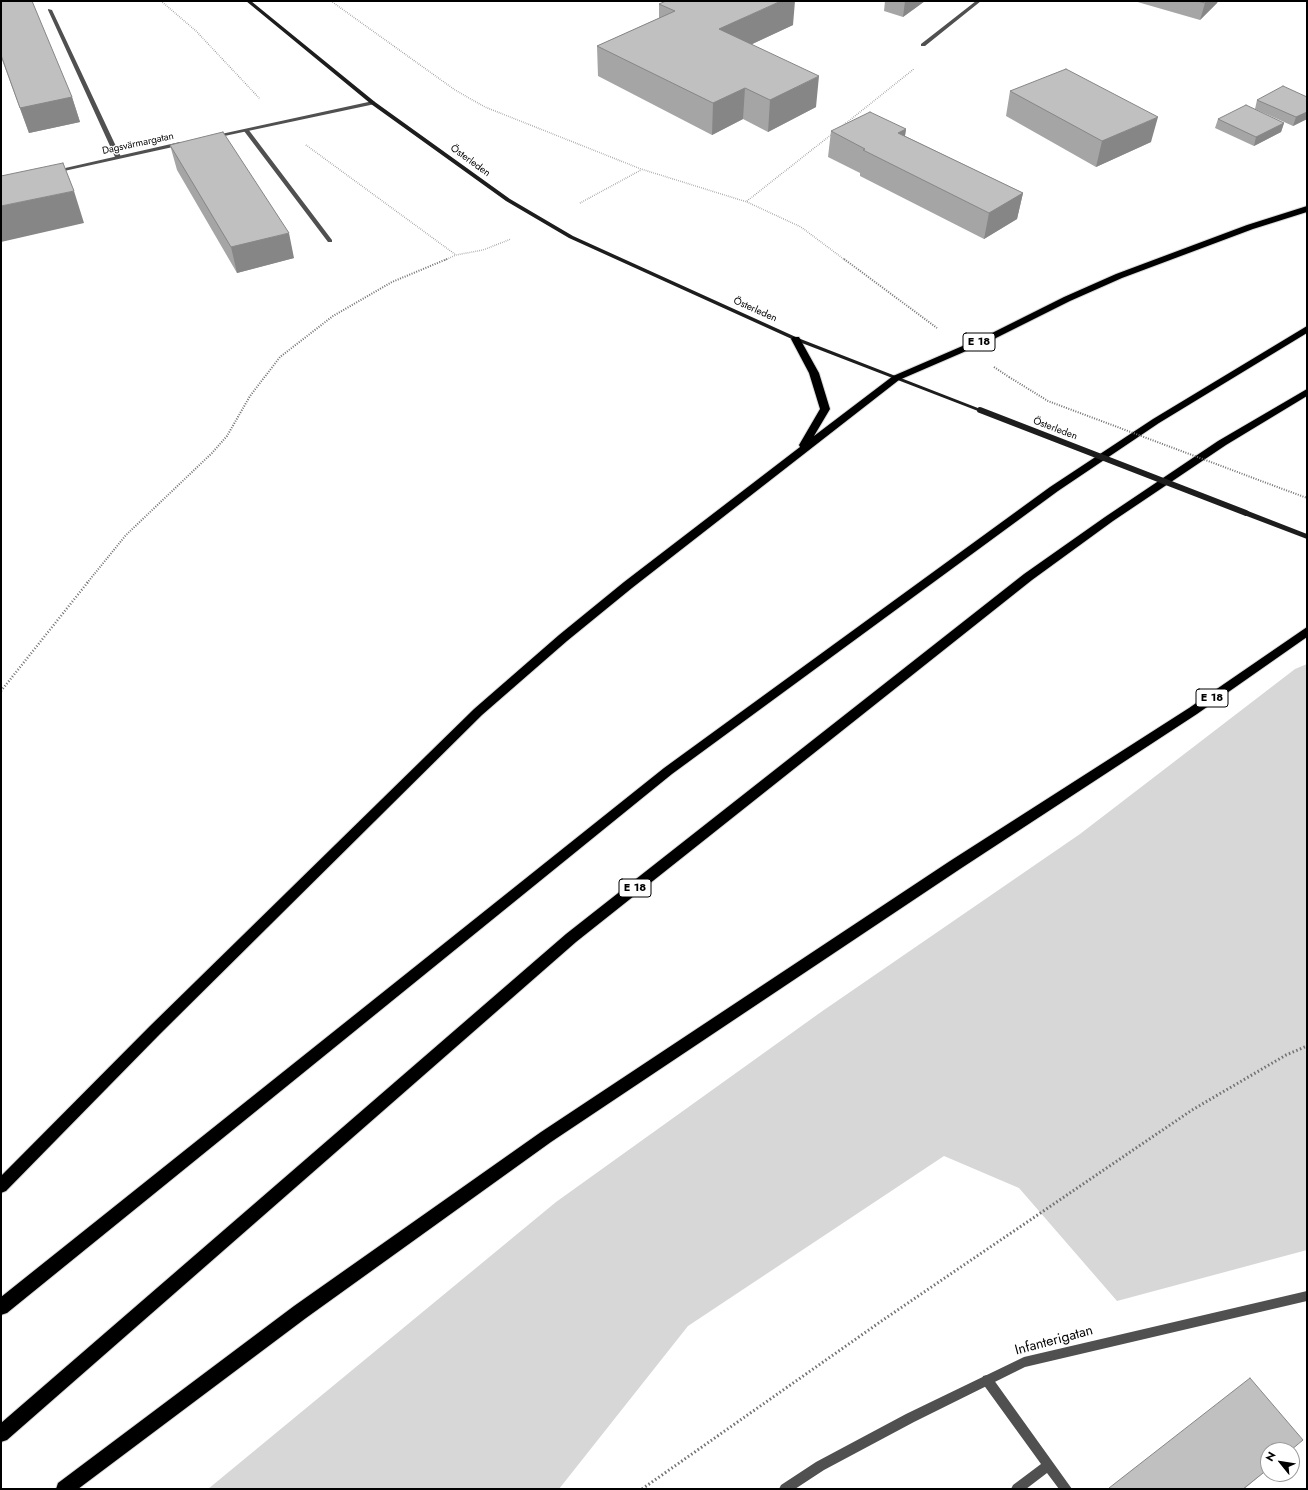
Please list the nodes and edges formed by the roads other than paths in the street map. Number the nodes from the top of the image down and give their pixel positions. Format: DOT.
graph roads {
  1 [pos="248,1"];
  2 [pos="979,1"];
  3 [pos="50,10"];
  4 [pos="923,45"];
  5 [pos="373,103"];
  6 [pos="246,130"];
  7 [pos="209,138"];
  8 [pos="187,142"];
  9 [pos="118,157"];
  10 [pos="48,172"];
  11 [pos="1307,210"];
  12 [pos="330,241"];
  13 [pos="1307,329"];
  14 [pos="796,339"];
  15 [pos="896,378"];
  16 [pos="1307,392"];
  17 [pos="801,449"];
  18 [pos="1307,537"];
  19 [pos="1307,631"];
  20 [pos="1,1186"];
  21 [pos="1307,1296"];
  22 [pos="1,1307"];
  23 [pos="987,1380"];
  24 [pos="1,1434"];
  25 [pos="1048,1465"];
  26 [pos="64,1489"];
  27 [pos="786,1489"];
  28 [pos="1017,1489"];
  29 [pos="1066,1489"];
  1 -- 5 [label="main road, Österleden"];
  2 -- 4 [label="street"];
  3 -- 9 [label="street"];
  5 -- 6 [label="street"];
  5 -- 14 [label="main road, Österleden"];
  6 -- 7 [label="street"];
  6 -- 12 [label="street"];
  8 -- 9 [label="street, Dagsvärmargatan"];
  9 -- 10 [label="street, Dagsvärmargatan"];
  11 -- 15 [label="highway, E 18"];
  13 -- 22 [label="highway"];
  14 -- 15 [label="main road, Österleden"];
  14 -- 17 [label="highway"];
  15 -- 17 [label="highway, E 18"];
  15 -- 18 [label="main road, Österleden, bridge"];
  16 -- 24 [label="highway, E 18"];
  17 -- 20 [label="highway, E 18"];
  19 -- 26 [label="highway, E 18"];
  21 -- 23 [label="street, Infanterigatan"];
  23 -- 25 [label="street"];
  23 -- 27 [label="street, Infanterigatan"];
  25 -- 28 [label="street"];
  25 -- 29 [label="street"];
}
